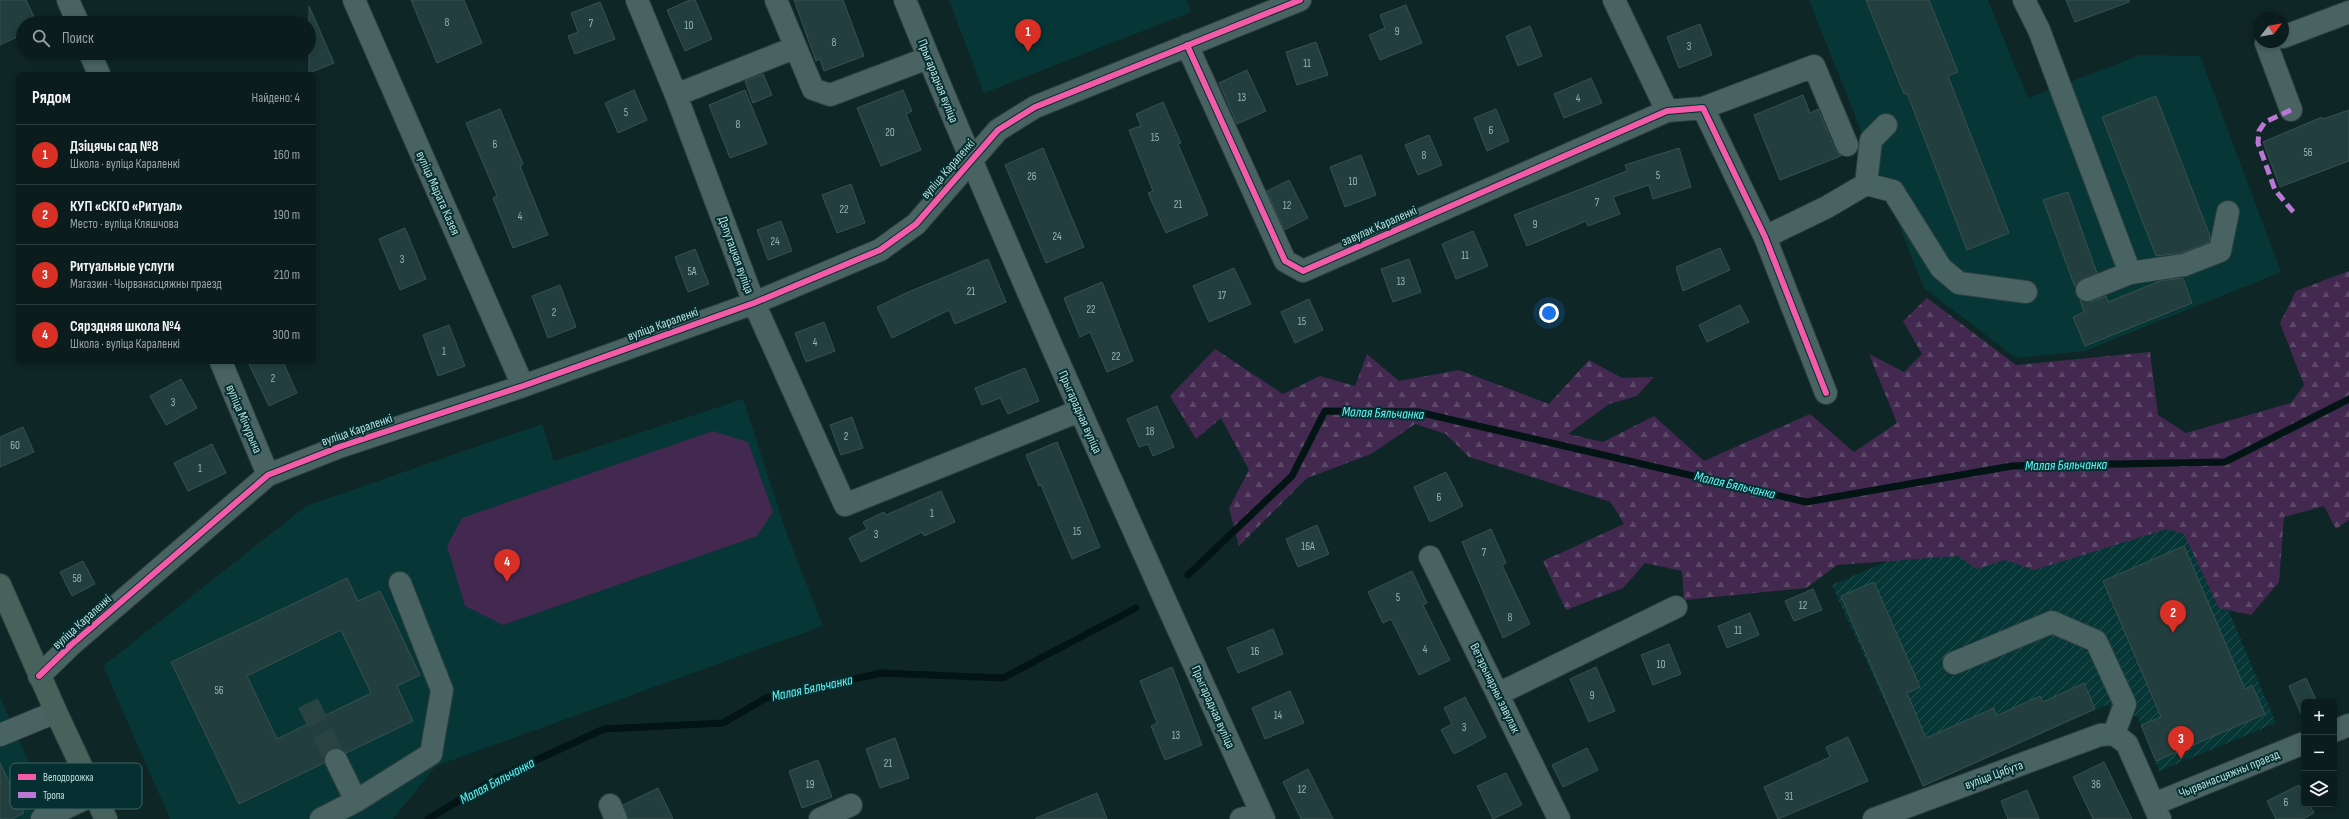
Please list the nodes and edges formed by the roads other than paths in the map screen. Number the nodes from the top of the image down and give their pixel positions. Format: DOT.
graph roads {
  1 [pos="68,0"];
  2 [pos="354,0"];
  3 [pos="637,0"];
  4 [pos="776,0"];
  5 [pos="905,0"];
  6 [pos="1300,0"];
  7 [pos="1614,0"];
  8 [pos="2024,0"];
  9 [pos="2347,0"];
  10 [pos="2349,5"];
  11 [pos="2349,12"];
  12 [pos="75,16"];
  13 [pos="2289,35"];
  14 [pos="1187,45"];
  15 [pos="794,48"];
  16 [pos="2268,48"];
  17 [pos="928,58"];
  18 [pos="93,60"];
  19 [pos="98,72"];
  20 [pos="676,95"];
  21 [pos="1704,108"];
  22 [pos="2291,110"];
  23 [pos="1667,111"];
  24 [pos="1886,125"];
  25 [pos="1847,145"];
  26 [pos="969,160"];
  27 [pos="1866,184"];
  28 [pos="2228,212"];
  29 [pos="1765,237"];
  30 [pos="2130,272"];
  31 [pos="2087,290"];
  32 [pos="2026,292"];
  33 [pos="754,303"];
  34 [pos="222,364"];
  35 [pos="523,386"];
  36 [pos="1826,393"];
  37 [pos="1079,411"];
  38 [pos="268,475"];
  39 [pos="1430,557"];
  40 [pos="400,583"];
  41 [pos="0,585"];
  42 [pos="1676,607"];
  43 [pos="1954,663"];
  44 [pos="40,676"];
  45 [pos="1498,694"];
  46 [pos="56,712"];
  47 [pos="2349,725"];
  48 [pos="2337,730"];
  49 [pos="2114,734"];
  50 [pos="0,735"];
  51 [pos="2301,745"];
  52 [pos="336,760"];
  53 [pos="80,763"];
  54 [pos="356,801"];
  55 [pos="851,805"];
  56 [pos="63,809"];
  57 [pos="102,809"];
  58 [pos="2157,812"];
  59 [pos="1255,817"];
  60 [pos="42,819"];
  61 [pos="106,819"];
  62 [pos="321,819"];
  63 [pos="820,819"];
  64 [pos="1559,819"];
  65 [pos="1874,819"];
  1 -- 12 [label="street"];
  2 -- 35 [label="street, вуліца Марата Казея"];
  3 -- 20 [label="street, Дэпутацкая вуліца"];
  4 -- 15 [label="street"];
  5 -- 17 [label="street, Прыгарадная вуліца"];
  6 -- 14 [label="street, вуліца Караленкі"];
  7 -- 23 [label="street"];
  8 -- 30 [label="street"];
  9 -- 10 [label="street"];
  11 -- 13 [label="street"];
  14 -- 23 [label="street, завулак Караленкі"];
  14 -- 26 [label="street, вуліца Караленкі"];
  15 -- 17 [label="street"];
  15 -- 20 [label="street"];
  16 -- 22 [label="street"];
  17 -- 26 [label="street, Прыгарадная вуліца"];
  18 -- 19 [label="street"];
  20 -- 33 [label="street, Дэпутацкая вуліца"];
  21 -- 23 [label="street, завулак Караленкі"];
  21 -- 25 [label="street, завулак Караленкі"];
  21 -- 29 [label="street"];
  24 -- 27 [label="street"];
  26 -- 33 [label="street, вуліца Караленкі"];
  26 -- 37 [label="street, Прыгарадная вуліца"];
  27 -- 29 [label="street"];
  27 -- 32 [label="street"];
  28 -- 30 [label="street"];
  29 -- 36 [label="street"];
  30 -- 31 [label="street"];
  33 -- 35 [label="street, вуліца Караленкі"];
  33 -- 37 [label="street, Дэпутацкая вуліца"];
  34 -- 38 [label="street, вуліца Мічурына"];
  35 -- 38 [label="street, вуліца Караленкі"];
  37 -- 59 [label="street, Прыгарадная вуліца"];
  38 -- 44 [label="street, вуліца Караленкі"];
  39 -- 45 [label="street, Ветэрынарны завулак"];
  40 -- 54 [label="street"];
  41 -- 44 [label="main road"];
  42 -- 45 [label="street"];
  43 -- 49 [label="street"];
  44 -- 46 [label="main road"];
  45 -- 64 [label="street, Ветэрынарны завулак"];
  46 -- 50 [label="street"];
  46 -- 53 [label="main road"];
  47 -- 48 [label="street"];
  49 -- 58 [label="street"];
  49 -- 65 [label="street, вуліца Цябута"];
  51 -- 58 [label="street, Чырванасцяжны праезд"];
  52 -- 54 [label="street"];
  54 -- 62 [label="street"];
  55 -- 63 [label="street"];
  56 -- 60 [label="street"];
  57 -- 61 [label="main road"];
}
